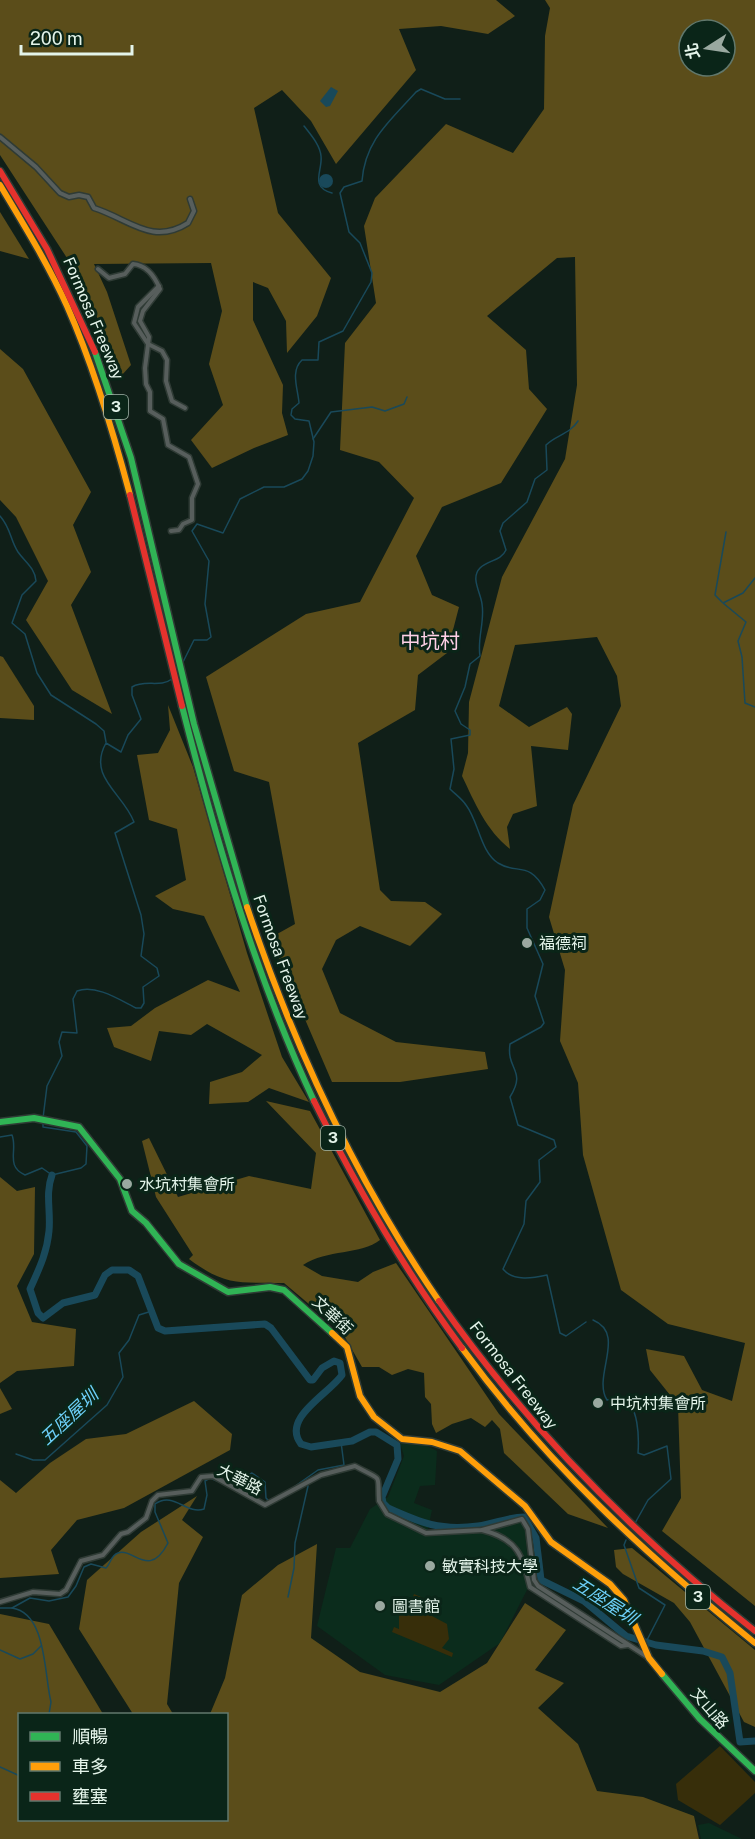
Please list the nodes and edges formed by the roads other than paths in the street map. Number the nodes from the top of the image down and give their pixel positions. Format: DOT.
graph roads {
  1 [pos="0,137"];
  2 [pos="0,171"];
  3 [pos="0,185"];
  4 [pos="190,200"];
  5 [pos="98,269"];
  6 [pos="148,344"];
  7 [pos="185,408"];
  8 [pos="171,531"];
  9 [pos="0,1122"];
  10 [pos="482,1530"];
  11 [pos="0,1602"];
  12 [pos="755,1631"];
  13 [pos="755,1642"];
  14 [pos="627,1645"];
  15 [pos="649,1658"];
  16 [pos="755,1771"];
  1 -- 4 [label="street"];
  2 -- 12 [label="main road, Formosa Freeway / 3"];
  3 -- 13 [label="main road, Formosa Freeway / 3"];
  5 -- 6 [label="street"];
  6 -- 7 [label="street"];
  6 -- 8 [label="street"];
  9 -- 15 [label="main road, 文華街"];
  10 -- 11 [label="street, 大華路"];
  10 -- 14 [label="street, 大華路"];
  10 -- 14 [label="street, 大華路"];
  14 -- 15 [label="street, 大華路"];
  15 -- 16 [label="main road, 文山路"];
}
